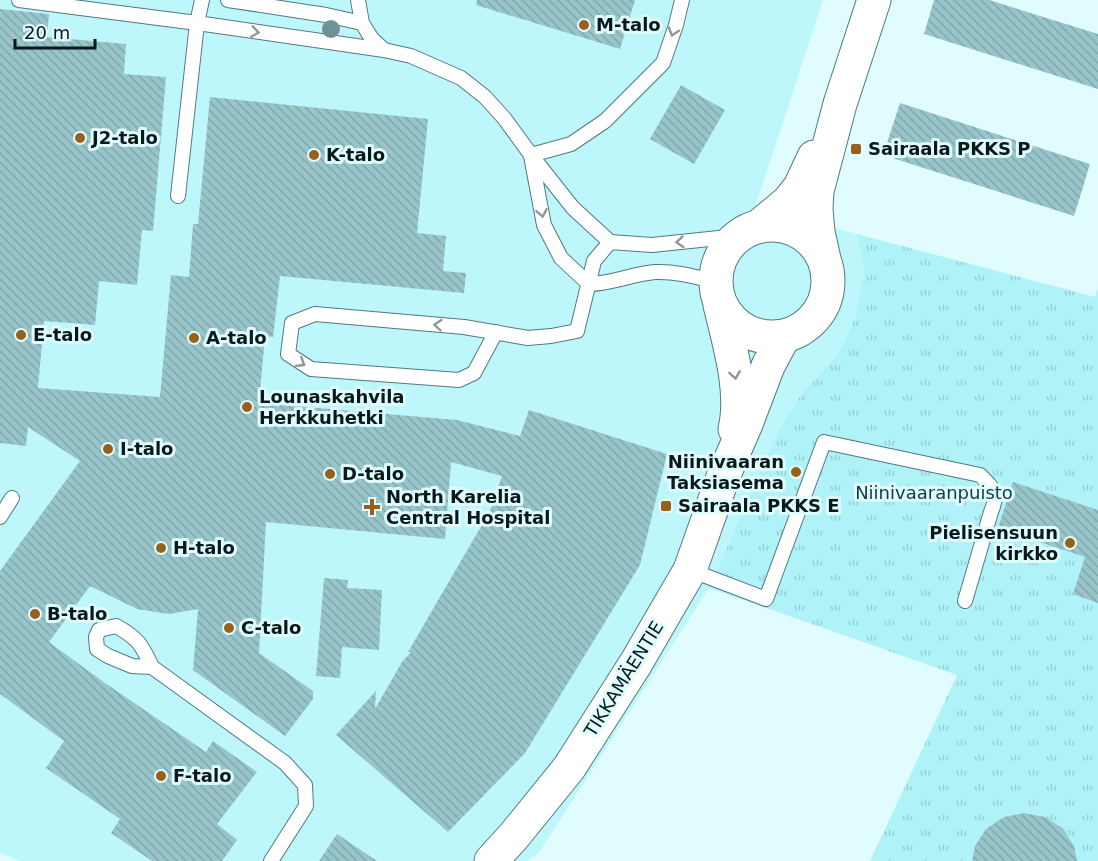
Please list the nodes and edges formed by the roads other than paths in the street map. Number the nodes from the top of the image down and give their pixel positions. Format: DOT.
graph roads {
  1 [pos="19,0"];
  2 [pos="202,0"];
  3 [pos="228,0"];
  4 [pos="358,0"];
  5 [pos="681,0"];
  6 [pos="874,0"];
  7 [pos="197,23"];
  8 [pos="362,24"];
  9 [pos="384,50"];
  10 [pos="840,104"];
  11 [pos="531,155"];
  12 [pos="178,196"];
  13 [pos="748,232"];
  14 [pos="610,242"];
  15 [pos="825,264"];
  16 [pos="589,284"];
  17 [pos="717,289"];
  18 [pos="496,332"];
  19 [pos="784,336"];
  20 [pos="723,477"];
  21 [pos="12,498"];
  22 [pos="0,517"];
  23 [pos="690,570"];
  24 [pos="965,601"];
  25 [pos="152,667"];
  26 [pos="272,861"];
  27 [pos="491,861"];
  1 -- 7 [label="lane"];
  2 -- 7 [label="lane"];
  3 -- 8 [label="lane"];
  4 -- 8 [label="lane"];
  5 -- 11 [label="lane, one-way"];
  6 -- 10 [label="street"];
  7 -- 9 [label="lane, one-way"];
  7 -- 12 [label="lane"];
  8 -- 9 [label="lane"];
  9 -- 11 [label="lane"];
  10 -- 13 [label="street"];
  10 -- 15 [label="street"];
  11 -- 14 [label="lane"];
  11 -- 16 [label="lane, one-way"];
  13 -- 14 [label="lane, one-way"];
  13 -- 15 [label="street"];
  13 -- 17 [label="street"];
  14 -- 16 [label="lane"];
  15 -- 19 [label="street"];
  16 -- 17 [label="lane"];
  16 -- 18 [label="lane"];
  17 -- 19 [label="street"];
  17 -- 20 [label="street, TIKKAMÄENTIE, one-way"];
  18 -- 18 [label="lane, one-way"];
  19 -- 20 [label="street, TIKKAMÄENTIE"];
  20 -- 23 [label="street, TIKKAMÄENTIE"];
  21 -- 22 [label="lane"];
  23 -- 24 [label="lane"];
  23 -- 27 [label="street, TIKKAMÄENTIE"];
  25 -- 26 [label="lane"];
}
